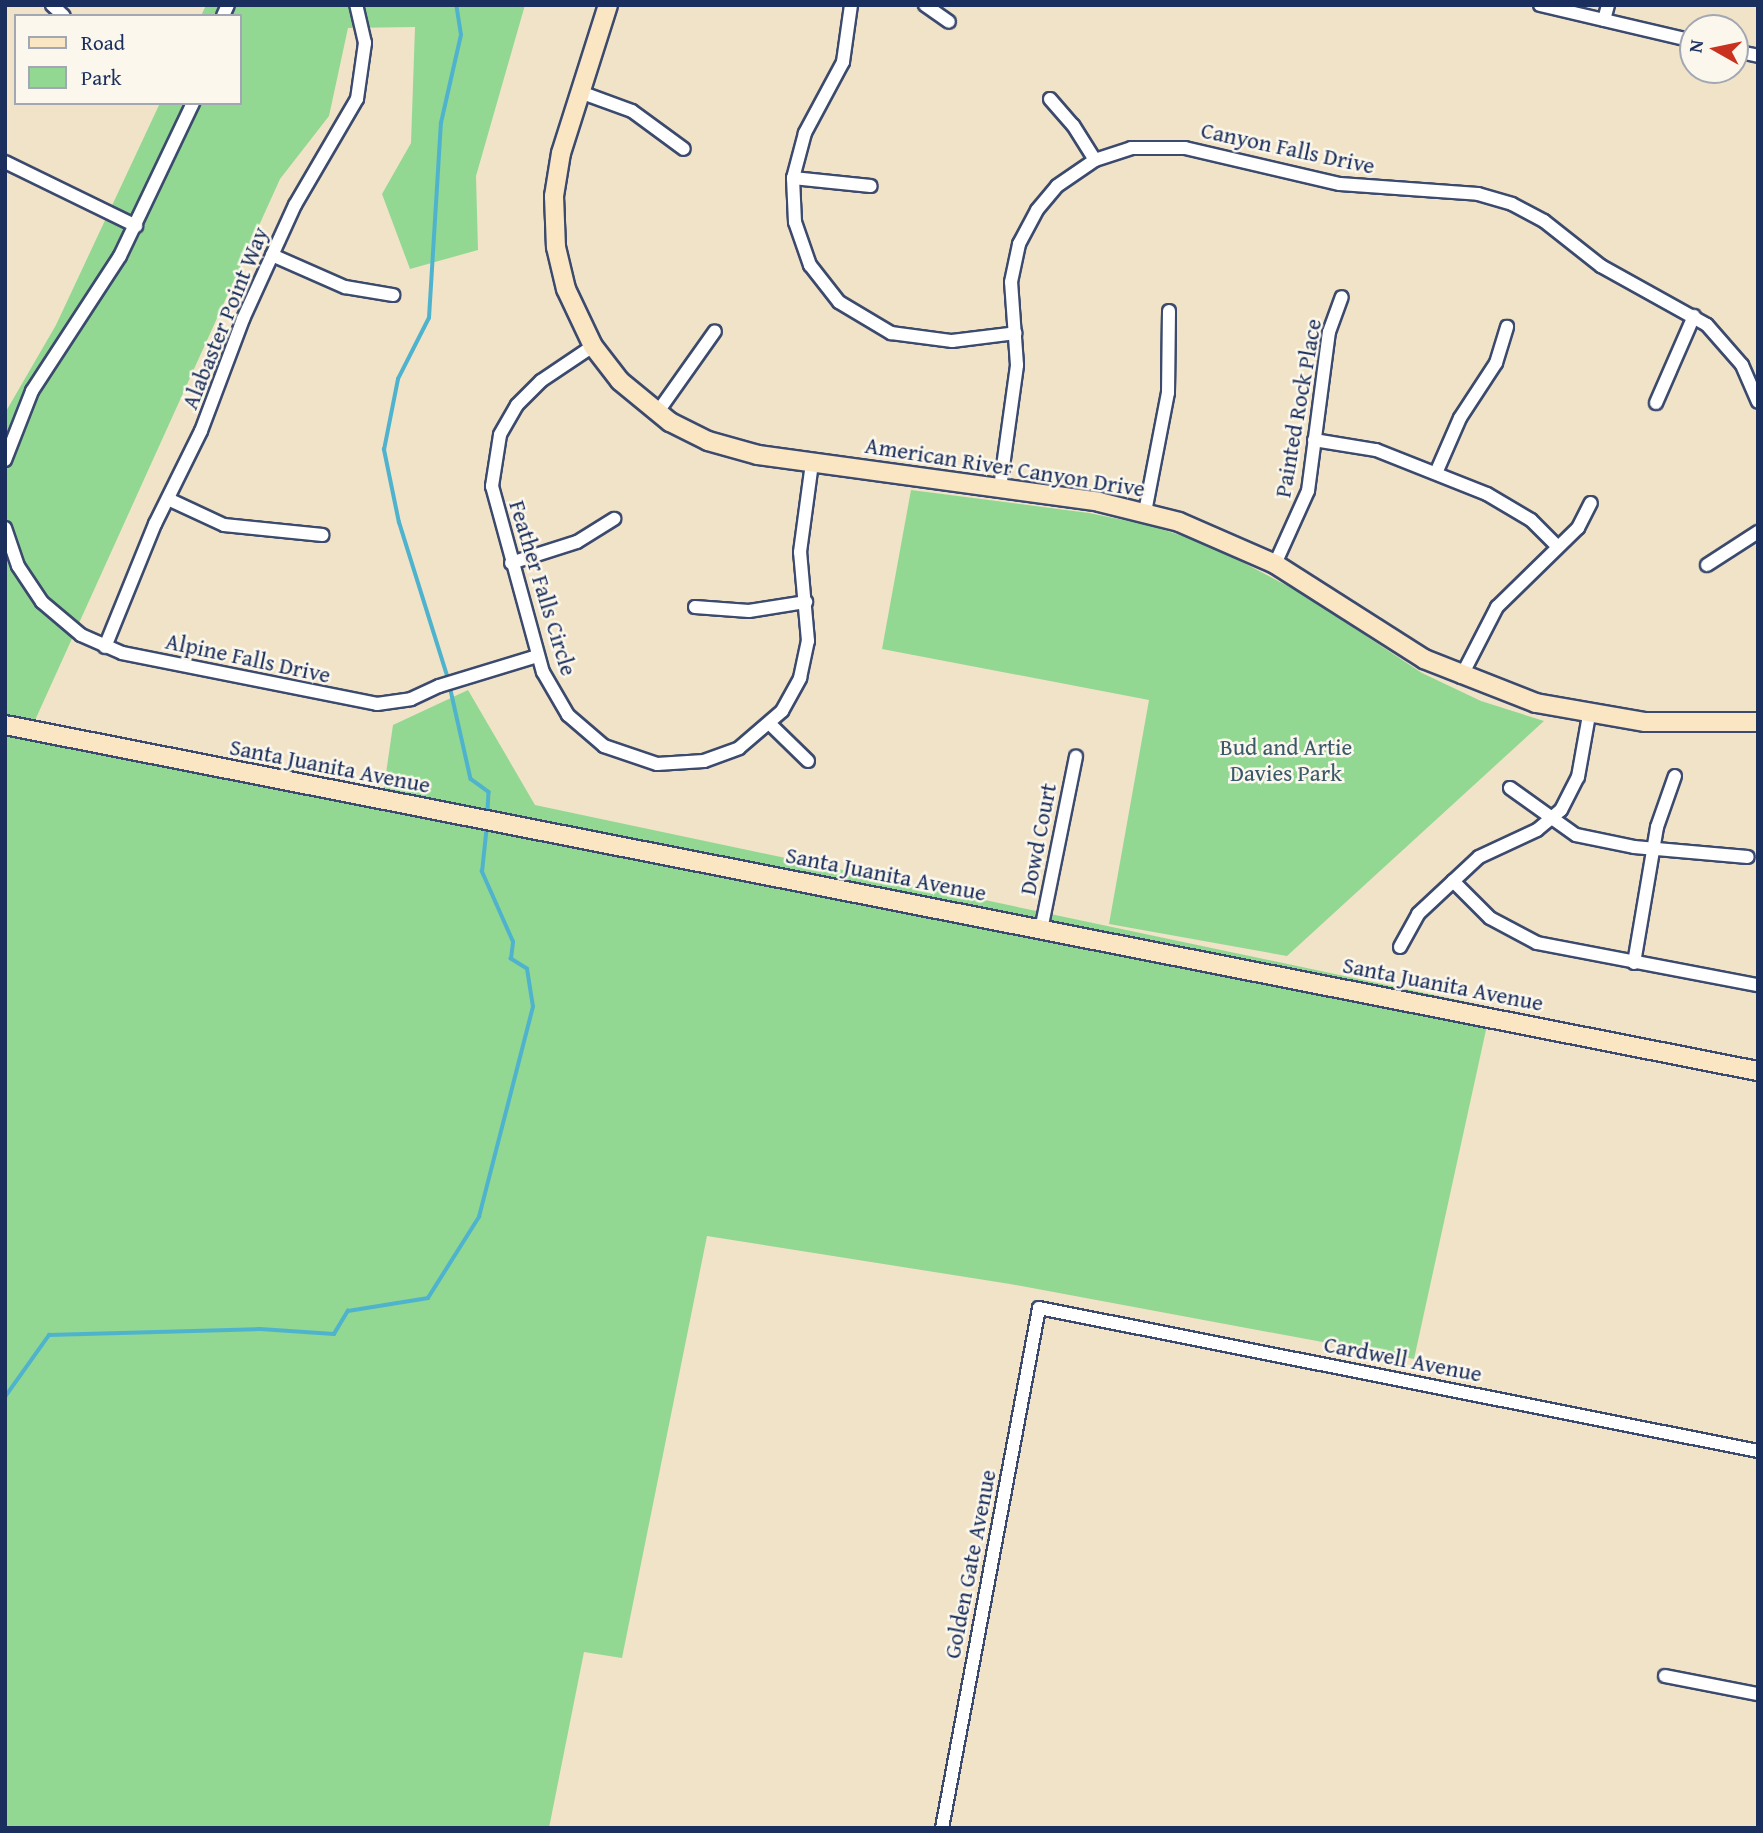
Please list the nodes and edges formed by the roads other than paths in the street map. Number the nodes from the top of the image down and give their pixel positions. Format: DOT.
graph roads {
  1 [pos="356,5"];
  2 [pos="608,5"];
  3 [pos="851,5"];
  4 [pos="925,5"];
  5 [pos="1540,5"];
  6 [pos="1608,5"];
  7 [pos="1604,20"];
  8 [pos="949,22"];
  9 [pos="1679,38"];
  10 [pos="580,92"];
  11 [pos="1050,99"];
  12 [pos="192,105"];
  13 [pos="684,149"];
  14 [pos="1095,160"];
  15 [pos="5,162"];
  16 [pos="793,178"];
  17 [pos="871,187"];
  18 [pos="136,226"];
  19 [pos="272,255"];
  20 [pos="393,295"];
  21 [pos="1342,297"];
  22 [pos="1169,311"];
  23 [pos="1694,316"];
  24 [pos="1507,327"];
  25 [pos="715,331"];
  26 [pos="1016,333"];
  27 [pos="593,346"];
  28 [pos="1758,402"];
  29 [pos="1656,403"];
  30 [pos="657,413"];
  31 [pos="1314,440"];
  32 [pos="5,460"];
  33 [pos="812,463"];
  34 [pos="1436,473"];
  35 [pos="1000,488"];
  36 [pos="168,499"];
  37 [pos="1591,503"];
  38 [pos="1145,512"];
  39 [pos="614,520"];
  40 [pos="5,528"];
  41 [pos="1758,532"];
  42 [pos="322,535"];
  43 [pos="1559,547"];
  44 [pos="511,563"];
  45 [pos="1275,564"];
  46 [pos="1707,565"];
  47 [pos="806,602"];
  48 [pos="695,607"];
  49 [pos="105,647"];
  50 [pos="537,656"];
  51 [pos="1461,677"];
  52 [pos="1589,715"];
  53 [pos="1758,722"];
  54 [pos="770,724"];
  55 [pos="5,725"];
  56 [pos="1076,756"];
  57 [pos="808,761"];
  58 [pos="1675,776"];
  59 [pos="1510,788"];
  60 [pos="1552,818"];
  61 [pos="1655,847"];
  62 [pos="1748,857"];
  63 [pos="1453,881"];
  64 [pos="1041,930"];
  65 [pos="1400,947"];
  66 [pos="1634,963"];
  67 [pos="1758,985"];
  68 [pos="1758,1071"];
  69 [pos="1039,1308"];
  70 [pos="1758,1451"];
  71 [pos="1665,1676"];
  72 [pos="1758,1694"];
  73 [pos="942,1828"];
  1 -- 19 [label="street, Alabaster Point Way"];
  2 -- 10 [label="street, American River Canyon Drive"];
  3 -- 16 [label="street"];
  4 -- 8 [label="street"];
  5 -- 7 [label="street"];
  6 -- 7 [label="street"];
  7 -- 9 [label="street"];
  10 -- 13 [label="street"];
  10 -- 27 [label="street, American River Canyon Drive"];
  11 -- 14 [label="street"];
  12 -- 18 [label="street"];
  14 -- 23 [label="street, Canyon Falls Drive"];
  14 -- 26 [label="street, Canyon Falls Drive"];
  15 -- 18 [label="street"];
  16 -- 17 [label="street"];
  16 -- 26 [label="street"];
  18 -- 32 [label="street"];
  19 -- 20 [label="street"];
  19 -- 36 [label="street, Alabaster Point Way"];
  21 -- 31 [label="street, Painted Rock Place"];
  22 -- 38 [label="street"];
  23 -- 28 [label="street, Canyon Falls Drive"];
  23 -- 29 [label="street"];
  24 -- 34 [label="street"];
  25 -- 30 [label="street"];
  26 -- 35 [label="street, Canyon Falls Drive"];
  27 -- 30 [label="street, American River Canyon Drive"];
  27 -- 44 [label="street, Feather Falls Circle"];
  30 -- 33 [label="street, American River Canyon Drive"];
  31 -- 34 [label="street"];
  31 -- 45 [label="street, Painted Rock Place"];
  33 -- 35 [label="street, American River Canyon Drive"];
  33 -- 47 [label="street, Feather Falls Circle"];
  34 -- 43 [label="street"];
  35 -- 38 [label="street, American River Canyon Drive"];
  36 -- 42 [label="street"];
  36 -- 49 [label="street, Alabaster Point Way"];
  37 -- 43 [label="street"];
  38 -- 45 [label="street, American River Canyon Drive"];
  39 -- 44 [label="street"];
  40 -- 49 [label="street, Alpine Falls Drive"];
  41 -- 46 [label="street"];
  43 -- 51 [label="street"];
  44 -- 50 [label="street, Feather Falls Circle"];
  45 -- 51 [label="street, American River Canyon Drive"];
  47 -- 48 [label="street"];
  47 -- 54 [label="street, Feather Falls Circle"];
  49 -- 50 [label="street, Alpine Falls Drive"];
  50 -- 54 [label="street, Feather Falls Circle"];
  51 -- 52 [label="street, American River Canyon Drive"];
  52 -- 53 [label="street, American River Canyon Drive"];
  52 -- 60 [label="street"];
  54 -- 57 [label="street"];
  55 -- 64 [label="street, Santa Juanita Avenue"];
  56 -- 64 [label="street, Dowd Court"];
  58 -- 61 [label="street"];
  59 -- 60 [label="street"];
  60 -- 61 [label="street"];
  60 -- 63 [label="street"];
  61 -- 62 [label="street"];
  61 -- 66 [label="street"];
  63 -- 65 [label="street"];
  63 -- 66 [label="street"];
  64 -- 68 [label="street, Santa Juanita Avenue"];
  66 -- 67 [label="street"];
  69 -- 70 [label="street, Cardwell Avenue"];
  69 -- 73 [label="street, Golden Gate Avenue"];
  71 -- 72 [label="street"];
}
